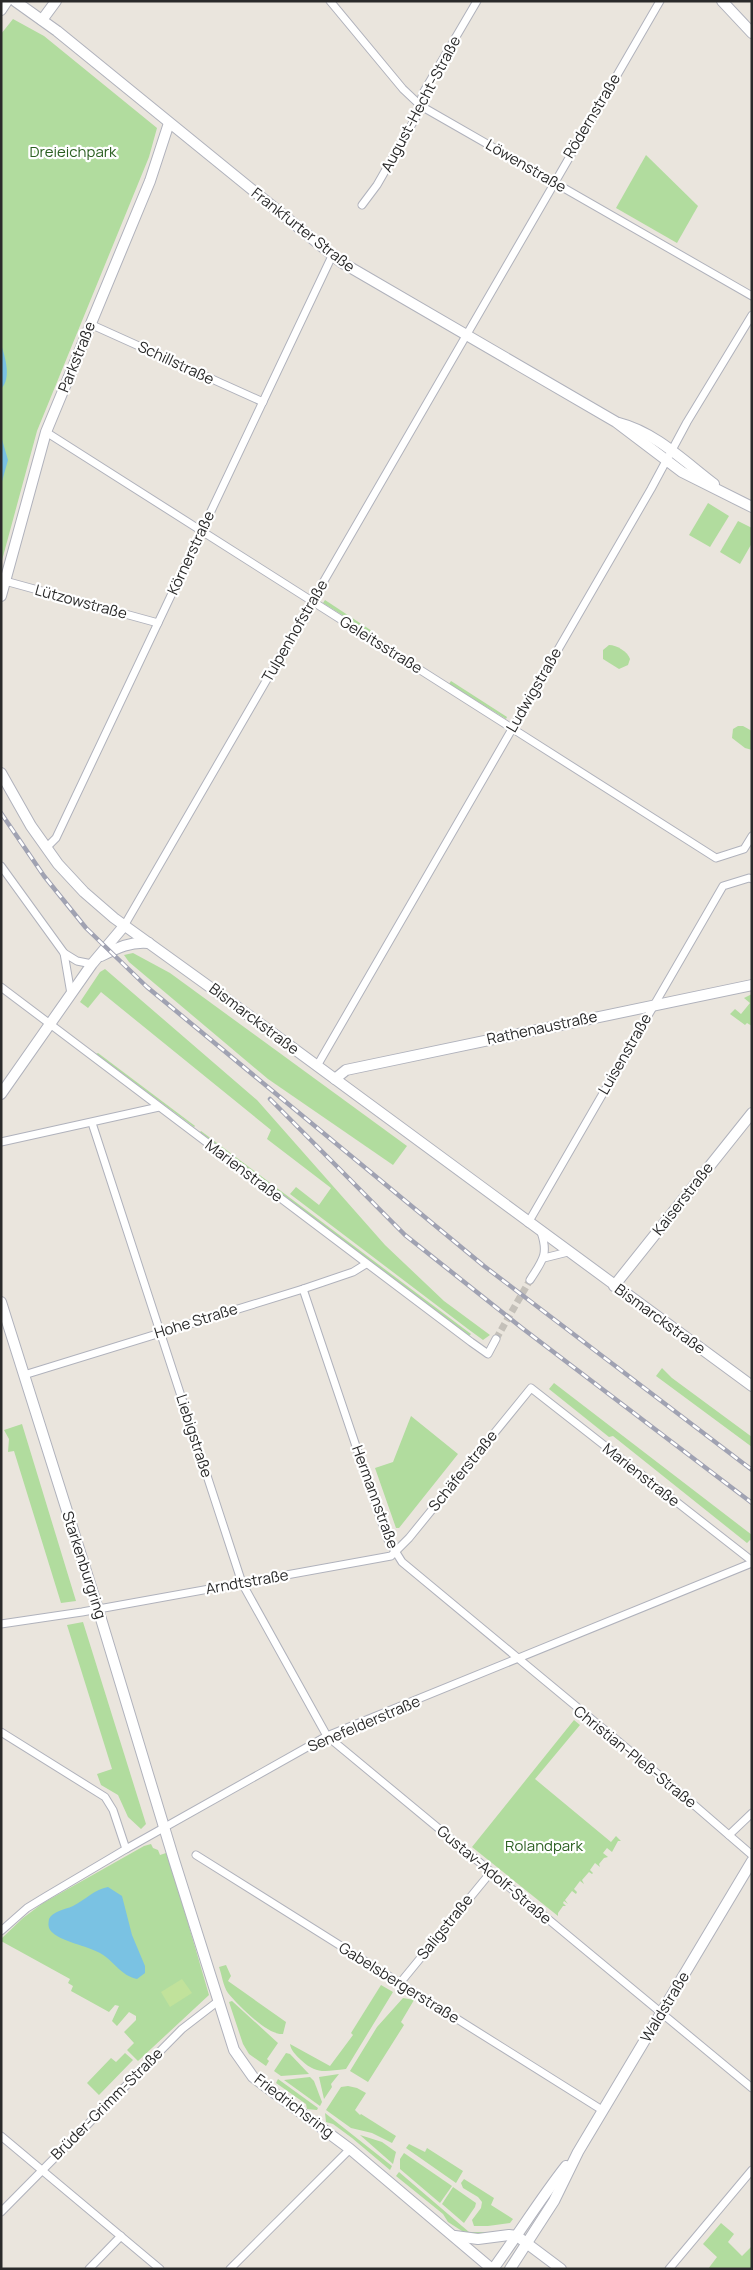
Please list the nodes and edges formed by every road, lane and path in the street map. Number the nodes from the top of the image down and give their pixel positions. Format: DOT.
graph roads {
  1 [pos="7,1"];
  2 [pos="15,1"];
  3 [pos="56,1"];
  4 [pos="330,1"];
  5 [pos="477,1"];
  6 [pos="660,1"];
  7 [pos="722,1"];
  8 [pos="1,10"];
  9 [pos="42,20"];
  10 [pos="752,33"];
  11 [pos="421,106"];
  12 [pos="169,123"];
  13 [pos="554,182"];
  14 [pos="362,205"];
  15 [pos="332,256"];
  16 [pos="752,296"];
  17 [pos="752,315"];
  18 [pos="90,324"];
  19 [pos="466,335"];
  20 [pos="263,402"];
  21 [pos="616,422"];
  22 [pos="46,432"];
  23 [pos="671,451"];
  24 [pos="666,462"];
  25 [pos="721,490"];
  26 [pos="752,507"];
  27 [pos="201,532"];
  28 [pos="5,581"];
  29 [pos="1,596"];
  30 [pos="312,602"];
  31 [pos="158,623"];
  32 [pos="512,729"];
  33 [pos="1,773"];
  34 [pos="752,836"];
  35 [pos="46,848"];
  36 [pos="1,866"];
  37 [pos="750,878"];
  38 [pos="124,926"];
  39 [pos="149,943"];
  40 [pos="64,953"];
  41 [pos="95,960"];
  42 [pos="752,985"];
  43 [pos="1,987"];
  44 [pos="72,995"];
  45 [pos="653,1005"];
  46 [pos="51,1025"];
  47 [pos="317,1066"];
  48 [pos="335,1079"];
  49 [pos="1,1094"];
  50 [pos="158,1107"];
  51 [pos="752,1113"];
  52 [pos="92,1123"];
  53 [pos="1,1142"];
  54 [pos="528,1223"];
  55 [pos="541,1232"];
  56 [pos="568,1252"];
  57 [pos="544,1258"];
  58 [pos="366,1264"];
  59 [pos="530,1280"];
  60 [pos="614,1286"];
  61 [pos="303,1288"];
  62 [pos="1,1302"];
  63 [pos="161,1331"];
  64 [pos="496,1339"];
  65 [pos="24,1375"];
  66 [pos="752,1386"];
  67 [pos="531,1388"];
  68 [pos="395,1553"];
  69 [pos="752,1562"];
  70 [pos="242,1583"];
  71 [pos="98,1609"];
  72 [pos="1,1624"];
  73 [pos="517,1659"];
  74 [pos="2,1733"];
  75 [pos="327,1736"];
  76 [pos="752,1813"];
  77 [pos="165,1828"];
  78 [pos="729,1835"];
  79 [pos="126,1849"];
  80 [pos="196,1855"];
  81 [pos="752,1855"];
  82 [pos="752,1861"];
  83 [pos="491,1872"];
  84 [pos="1,1931"];
  85 [pos="400,1983"];
  86 [pos="217,2002"];
  87 [pos="661,2013"];
  88 [pos="752,2088"];
  89 [pos="602,2110"];
  90 [pos="1,2136"];
  91 [pos="350,2148"];
  92 [pos="578,2152"];
  93 [pos="43,2170"];
  94 [pos="752,2170"];
  95 [pos="1,2212"];
  96 [pos="121,2236"];
  97 [pos="454,2236"];
  98 [pos="517,2236"];
  99 [pos="528,2243"];
  100 [pos="89,2269"];
  101 [pos="160,2269"];
  102 [pos="230,2269"];
  103 [pos="492,2269"];
  104 [pos="510,2269"];
  105 [pos="560,2269"];
  106 [pos="669,2269"];
  1 -- 8 [label="main road"];
  2 -- 9 [label="main road, Frankfurter Straße"];
  3 -- 9 [label="main road"];
  4 -- 11 [label="street, Löwenstraße"];
  5 -- 11 [label="street, August-Hecht-Straße"];
  6 -- 13 [label="street, Rödernstraße"];
  7 -- 10 [label="main road"];
  9 -- 12 [label="main road, Frankfurter Straße"];
  11 -- 13 [label="street, Löwenstraße"];
  11 -- 14 [label="street, August-Hecht-Straße"];
  12 -- 15 [label="main road, Frankfurter Straße"];
  12 -- 18 [label="main road, Parkstraße"];
  13 -- 16 [label="street, Löwenstraße"];
  13 -- 19 [label="street, Rödernstraße"];
  15 -- 19 [label="main road, Frankfurter Straße"];
  15 -- 20 [label="street, Körnerstraße"];
  17 -- 23 [label="street, Ludwigstraße"];
  18 -- 20 [label="street, Schillstraße"];
  18 -- 22 [label="main road, Parkstraße"];
  19 -- 21 [label="main road, Frankfurter Straße"];
  19 -- 30 [label="street, Tulpenhofstraße"];
  20 -- 27 [label="street, Körnerstraße"];
  21 -- 23 [label="main road, Frankfurter Straße"];
  21 -- 24 [label="main road, Frankfurter Straße"];
  22 -- 27 [label="street, Geleitsstraße"];
  22 -- 28 [label="main road, Parkstraße"];
  23 -- 24 [label="street, Ludwigstraße"];
  23 -- 25 [label="main road, Frankfurter Straße"];
  24 -- 25 [label="main road, Frankfurter Straße"];
  24 -- 32 [label="street, Ludwigstraße"];
  25 -- 26 [label="main road, Frankfurter Straße"];
  27 -- 30 [label="street, Geleitsstraße"];
  27 -- 31 [label="street, Körnerstraße"];
  28 -- 29 [label="main road, Parkstraße"];
  28 -- 31 [label="street, Lützowstraße"];
  30 -- 32 [label="street, Geleitsstraße"];
  30 -- 38 [label="street, Tulpenhofstraße"];
  31 -- 35 [label="street, Körnerstraße"];
  32 -- 34 [label="street, Geleitsstraße"];
  32 -- 47 [label="street, Ludwigstraße"];
  33 -- 35 [label="main road, Bismarckstraße"];
  35 -- 38 [label="main road, Bismarckstraße"];
  36 -- 40 [label="street"];
  37 -- 45 [label="street, Luisenstraße"];
  38 -- 39 [label="main road, Bismarckstraße"];
  38 -- 41 [label="main road"];
  39 -- 41 [label="main road"];
  39 -- 47 [label="main road, Bismarckstraße"];
  40 -- 41 [label="street"];
  40 -- 44 [label="street"];
  41 -- 44 [label="main road"];
  42 -- 45 [label="main road, Rathenaustraße"];
  43 -- 46 [label="street, Marienstraße"];
  44 -- 46 [label="main road"];
  45 -- 48 [label="main road, Rathenaustraße"];
  45 -- 54 [label="street, Luisenstraße"];
  46 -- 49 [label="main road"];
  46 -- 50 [label="street, Marienstraße"];
  47 -- 48 [label="main road, Bismarckstraße"];
  48 -- 54 [label="main road, Bismarckstraße"];
  50 -- 52 [label="street"];
  50 -- 58 [label="street, Marienstraße"];
  51 -- 60 [label="main road, Kaiserstraße"];
  52 -- 53 [label="street"];
  52 -- 63 [label="street, Liebigstraße"];
  54 -- 55 [label="main road, Bismarckstraße"];
  55 -- 56 [label="main road, Bismarckstraße"];
  55 -- 57 [label="street"];
  56 -- 57 [label="street"];
  56 -- 60 [label="main road, Bismarckstraße"];
  57 -- 59 [label="street"];
  58 -- 61 [label="street, Hohe Straße"];
  58 -- 64 [label="street, Marienstraße"];
  60 -- 66 [label="main road, Bismarckstraße"];
  61 -- 63 [label="street, Hohe Straße"];
  61 -- 68 [label="street, Hermannstraße"];
  62 -- 65 [label="main road, Starkenburgring"];
  63 -- 65 [label="street, Hohe Straße"];
  63 -- 70 [label="street, Liebigstraße"];
  65 -- 71 [label="main road, Starkenburgring"];
  67 -- 68 [label="street, Schäferstraße"];
  67 -- 69 [label="street, Marienstraße"];
  68 -- 70 [label="street, Arndtstraße"];
  68 -- 73 [label="street, Hermannstraße"];
  69 -- 73 [label="street, Senefelderstraße"];
  70 -- 71 [label="street, Arndtstraße"];
  70 -- 75 [label="street, Liebigstraße"];
  71 -- 72 [label="street, Arndtstraße"];
  71 -- 77 [label="main road, Starkenburgring"];
  73 -- 75 [label="street, Senefelderstraße"];
  73 -- 78 [label="street, Christian-Pleß-Straße"];
  74 -- 79 [label="street"];
  75 -- 77 [label="street, Senefelderstraße"];
  75 -- 83 [label="street, Gustav-Adolf-Straße"];
  76 -- 78 [label="street"];
  77 -- 79 [label="street, Senefelderstraße"];
  77 -- 86 [label="main road, Friedrichsring"];
  78 -- 81 [label="street, Christian-Pleß-Straße"];
  79 -- 84 [label="street, Senefelderstraße"];
  80 -- 85 [label="street, Gabelsbergerstraße"];
  82 -- 87 [label="main road, Waldstraße"];
  83 -- 85 [label="street, Saligstraße"];
  83 -- 87 [label="street, Gustav-Adolf-Straße"];
  85 -- 89 [label="street, Gabelsbergerstraße"];
  86 -- 91 [label="main road, Friedrichsring"];
  86 -- 93 [label="street, Brüder-Grimm-Straße"];
  87 -- 88 [label="street, Gustav-Adolf-Straße"];
  87 -- 89 [label="main road, Waldstraße"];
  89 -- 92 [label="main road, Waldstraße"];
  90 -- 93 [label="street"];
  91 -- 97 [label="main road, Friedrichsring"];
  91 -- 102 [label="street"];
  92 -- 98 [label="main road, Waldstraße"];
  92 -- 99 [label="main road, Waldstraße"];
  93 -- 95 [label="street, Brüder-Grimm-Straße"];
  93 -- 96 [label="street"];
  94 -- 106 [label="street"];
  96 -- 100 [label="street"];
  96 -- 101 [label="street"];
  97 -- 98 [label="main road"];
  97 -- 103 [label="main road, Friedrichsring"];
  98 -- 99 [label="main road"];
  98 -- 103 [label="main road, Waldstraße"];
  99 -- 104 [label="main road, Waldstraße"];
  99 -- 105 [label="main road"];
}
